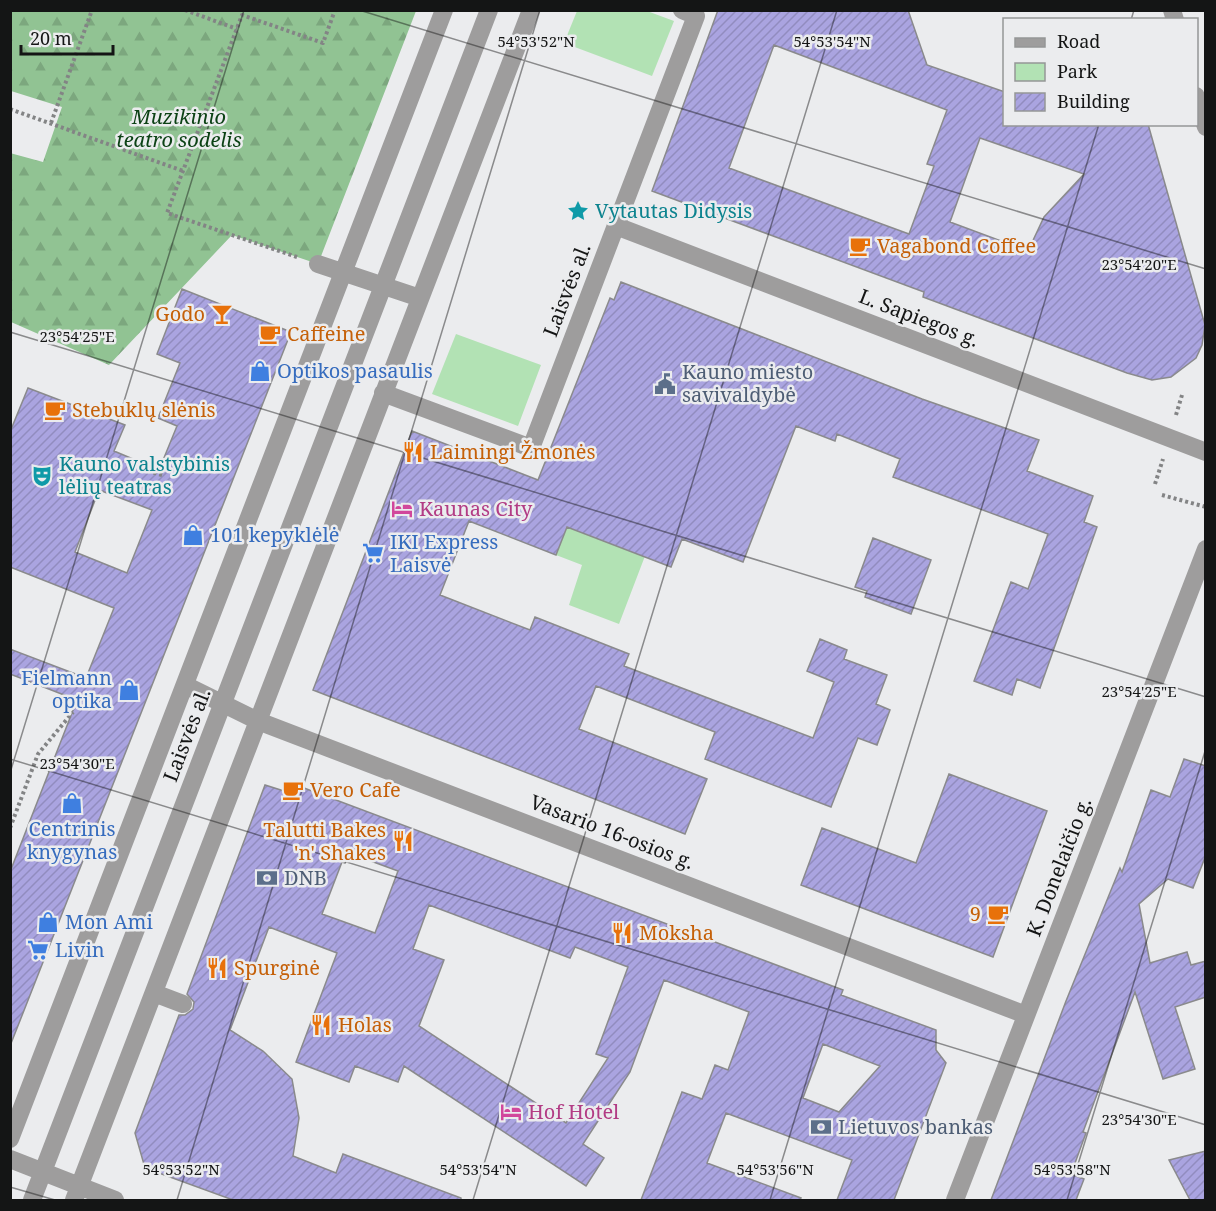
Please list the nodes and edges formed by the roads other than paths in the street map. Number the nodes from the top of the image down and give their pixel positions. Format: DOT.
graph roads {
  1 [pos="444,10"];
  2 [pos="489,10"];
  3 [pos="531,10"];
  4 [pos="682,10"];
  5 [pos="1198,99"];
  6 [pos="1206,127"];
  7 [pos="616,226"];
  8 [pos="318,264"];
  9 [pos="343,272"];
  10 [pos="383,286"];
  11 [pos="420,298"];
  12 [pos="383,393"];
  13 [pos="1206,452"];
  14 [pos="1206,549"];
  15 [pos="185,685"];
  16 [pos="223,704"];
  17 [pos="258,721"];
  18 [pos="154,993"];
  19 [pos="183,1004"];
  20 [pos="1026,1015"];
  21 [pos="10,1139"];
  22 [pos="10,1160"];
  23 [pos="43,1172"];
  24 [pos="77,1194"];
  25 [pos="32,1200"];
  26 [pos="115,1200"];
  27 [pos="954,1200"];
  1 -- 9 [label="street, Laisvės al."];
  2 -- 10 [label="street, Laisvės al."];
  3 -- 11 [label="street"];
  4 -- 7 [label="street, Laisvės al."];
  5 -- 6 [label="street"];
  7 -- 12 [label="street, Laisvės al."];
  7 -- 13 [label="street, L. Sapiegos g."];
  8 -- 9 [label="street"];
  9 -- 10 [label="street"];
  9 -- 15 [label="street, Laisvės al."];
  10 -- 11 [label="street"];
  10 -- 16 [label="street, Laisvės al."];
  11 -- 12 [label="street"];
  12 -- 17 [label="street"];
  14 -- 20 [label="street, K. Donelaičio g."];
  15 -- 16 [label="street, Vasario 16-osios g."];
  15 -- 21 [label="street, Laisvės al."];
  16 -- 17 [label="street, Vasario 16-osios g."];
  16 -- 23 [label="street, Laisvės al."];
  17 -- 18 [label="street"];
  17 -- 20 [label="street, Vasario 16-osios g."];
  18 -- 19 [label="street"];
  18 -- 24 [label="street"];
  20 -- 27 [label="street, K. Donelaičio g."];
  22 -- 23 [label="street"];
  23 -- 24 [label="street"];
  23 -- 25 [label="street, Laisvės al."];
  24 -- 26 [label="street"];
}
